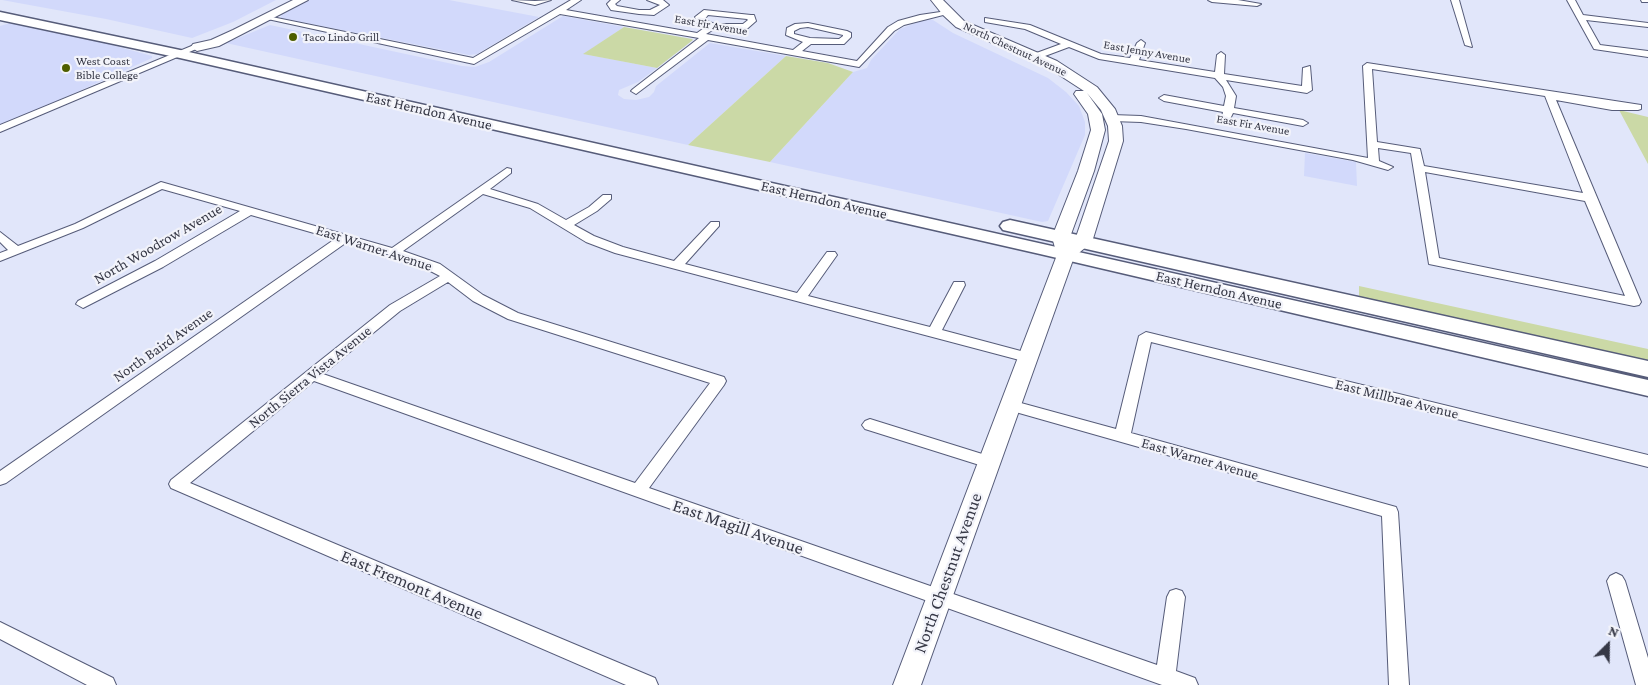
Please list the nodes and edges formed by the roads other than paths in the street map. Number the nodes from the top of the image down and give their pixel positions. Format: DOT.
graph roads {
  1 [pos="286,0"];
  2 [pos="291,0"];
  3 [pos="302,0"];
  4 [pos="516,0"];
  5 [pos="547,0"];
  6 [pos="576,0"];
  7 [pos="616,0"];
  8 [pos="651,0"];
  9 [pos="925,0"];
  10 [pos="937,0"];
  11 [pos="1212,0"];
  12 [pos="1455,0"];
  13 [pos="1571,0"];
  14 [pos="1257,4"];
  15 [pos="0,6"];
  16 [pos="626,10"];
  17 [pos="559,11"];
  18 [pos="941,14"];
  19 [pos="0,16"];
  20 [pos="1581,17"];
  21 [pos="267,18"];
  22 [pos="611,20"];
  23 [pos="988,20"];
  24 [pos="714,26"];
  25 [pos="1648,26"];
  26 [pos="1056,30"];
  27 [pos="1045,35"];
  28 [pos="703,36"];
  29 [pos="809,41"];
  30 [pos="1062,43"];
  31 [pos="1141,43"];
  32 [pos="1469,45"];
  33 [pos="197,47"];
  34 [pos="796,52"];
  35 [pos="180,54"];
  36 [pos="1648,54"];
  37 [pos="1221,55"];
  38 [pos="1032,58"];
  39 [pos="1133,63"];
  40 [pos="1307,68"];
  41 [pos="1219,77"];
  42 [pos="636,91"];
  43 [pos="1549,94"];
  44 [pos="1164,98"];
  45 [pos="1643,107"];
  46 [pos="1228,113"];
  47 [pos="1104,116"];
  48 [pos="1303,123"];
  49 [pos="16,124"];
  50 [pos="0,130"];
  51 [pos="1223,133"];
  52 [pos="0,134"];
  53 [pos="1372,144"];
  54 [pos="1374,162"];
  55 [pos="1388,167"];
  56 [pos="1419,168"];
  57 [pos="506,172"];
  58 [pos="483,190"];
  59 [pos="606,197"];
  60 [pos="1590,198"];
  61 [pos="249,211"];
  62 [pos="567,224"];
  63 [pos="715,224"];
  64 [pos="0,236"];
  65 [pos="345,238"];
  66 [pos="1083,242"];
  67 [pos="1063,246"];
  68 [pos="16,250"];
  69 [pos="394,252"];
  70 [pos="831,255"];
  71 [pos="0,257"];
  72 [pos="678,265"];
  73 [pos="448,276"];
  74 [pos="959,285"];
  75 [pos="800,298"];
  76 [pos="83,304"];
  77 [pos="934,333"];
  78 [pos="1027,357"];
  79 [pos="1648,369"];
  80 [pos="311,375"];
  81 [pos="1648,388"];
  82 [pos="1010,405"];
  83 [pos="870,425"];
  84 [pos="1122,437"];
  85 [pos="1648,461"];
  86 [pos="989,462"];
  87 [pos="0,479"];
  88 [pos="177,484"];
  89 [pos="637,492"];
  90 [pos="1616,581"];
  91 [pos="1176,597"];
  92 [pos="939,598"];
  93 [pos="0,630"];
  94 [pos="1165,677"];
  95 [pos="106,685"];
  96 [pos="648,685"];
  97 [pos="907,685"];
  98 [pos="1188,685"];
  99 [pos="1400,685"];
  100 [pos="1646,685"];
  1 -- 33 [label="main road"];
  2 -- 21 [label="main road"];
  3 -- 21 [label="main road"];
  4 -- 5 [label="street"];
  6 -- 17 [label="street"];
  7 -- 16 [label="street"];
  8 -- 16 [label="street"];
  9 -- 18 [label="main road, North Chestnut Avenue"];
  10 -- 18 [label="main road, North Chestnut Avenue"];
  11 -- 14 [label="street"];
  12 -- 32 [label="street"];
  13 -- 20 [label="street"];
  15 -- 33 [label="main road, East Herndon Avenue"];
  16 -- 22 [label="street"];
  17 -- 21 [label="street"];
  17 -- 22 [label="street, East Fir Avenue"];
  18 -- 34 [label="street, East Fir Avenue"];
  18 -- 38 [label="main road, North Chestnut Avenue"];
  19 -- 35 [label="main road, East Herndon Avenue"];
  20 -- 25 [label="street"];
  20 -- 36 [label="street"];
  21 -- 33 [label="main road"];
  22 -- 28 [label="street, East Fir Avenue"];
  23 -- 27 [label="street, East Jenny Avenue"];
  24 -- 24 [label="street"];
  24 -- 28 [label="street"];
  26 -- 27 [label="street"];
  27 -- 30 [label="street, East Jenny Avenue"];
  28 -- 34 [label="street, East Fir Avenue"];
  28 -- 42 [label="street"];
  29 -- 29 [label="street"];
  29 -- 34 [label="street"];
  30 -- 38 [label="street"];
  30 -- 39 [label="street, East Jenny Avenue"];
  31 -- 39 [label="street"];
  33 -- 35 [label="street"];
  33 -- 67 [label="main road, East Herndon Avenue"];
  35 -- 49 [label="street"];
  35 -- 67 [label="main road, East Herndon Avenue"];
  37 -- 41 [label="street"];
  38 -- 47 [label="main road, North Chestnut Avenue"];
  39 -- 41 [label="street, East Jenny Avenue"];
  40 -- 41 [label="street, East Jenny Avenue"];
  41 -- 46 [label="street"];
  43 -- 45 [label="street"];
  43 -- 53 [label="street"];
  43 -- 60 [label="street"];
  44 -- 46 [label="street"];
  46 -- 48 [label="street"];
  46 -- 51 [label="street"];
  47 -- 51 [label="street, East Fir Avenue"];
  47 -- 66 [label="main road"];
  47 -- 67 [label="main road, North Chestnut Avenue"];
  49 -- 50 [label="street"];
  49 -- 52 [label="street"];
  51 -- 54 [label="street, East Fir Avenue"];
  53 -- 54 [label="street"];
  53 -- 56 [label="street"];
  54 -- 55 [label="street, East Fir Avenue"];
  56 -- 60 [label="street"];
  56 -- 60 [label="street"];
  57 -- 58 [label="street"];
  58 -- 62 [label="street"];
  58 -- 69 [label="street"];
  59 -- 62 [label="street"];
  61 -- 65 [label="street, East Warner Avenue"];
  61 -- 68 [label="street, East Warner Avenue"];
  61 -- 76 [label="street, North Woodrow Avenue"];
  62 -- 72 [label="street"];
  63 -- 72 [label="street"];
  64 -- 68 [label="street"];
  65 -- 69 [label="street, East Warner Avenue"];
  65 -- 87 [label="street, North Baird Avenue"];
  66 -- 67 [label="main road, East Herndon Avenue"];
  66 -- 79 [label="main road, East Herndon Avenue"];
  67 -- 78 [label="main road, North Chestnut Avenue"];
  67 -- 81 [label="main road, East Herndon Avenue"];
  68 -- 71 [label="street"];
  69 -- 73 [label="street, East Warner Avenue"];
  70 -- 75 [label="street"];
  72 -- 75 [label="street"];
  73 -- 80 [label="street, North Sierra Vista Avenue"];
  73 -- 89 [label="street, East Warner Avenue"];
  74 -- 77 [label="street"];
  75 -- 77 [label="street"];
  77 -- 78 [label="street"];
  78 -- 82 [label="main road, North Chestnut Avenue"];
  80 -- 88 [label="street, North Sierra Vista Avenue"];
  80 -- 89 [label="street, East Magill Avenue"];
  82 -- 84 [label="street, East Warner Avenue"];
  82 -- 86 [label="main road, North Chestnut Avenue"];
  83 -- 86 [label="street"];
  84 -- 85 [label="street, East Millbrae Avenue"];
  84 -- 99 [label="street, East Warner Avenue"];
  86 -- 92 [label="main road, North Chestnut Avenue"];
  88 -- 96 [label="street, East Fremont Avenue"];
  89 -- 92 [label="street, East Magill Avenue"];
  90 -- 100 [label="street"];
  91 -- 94 [label="street"];
  92 -- 94 [label="street, East Magill Avenue"];
  92 -- 97 [label="main road, North Chestnut Avenue"];
  93 -- 95 [label="street"];
  94 -- 98 [label="street, East Magill Avenue"];
}
